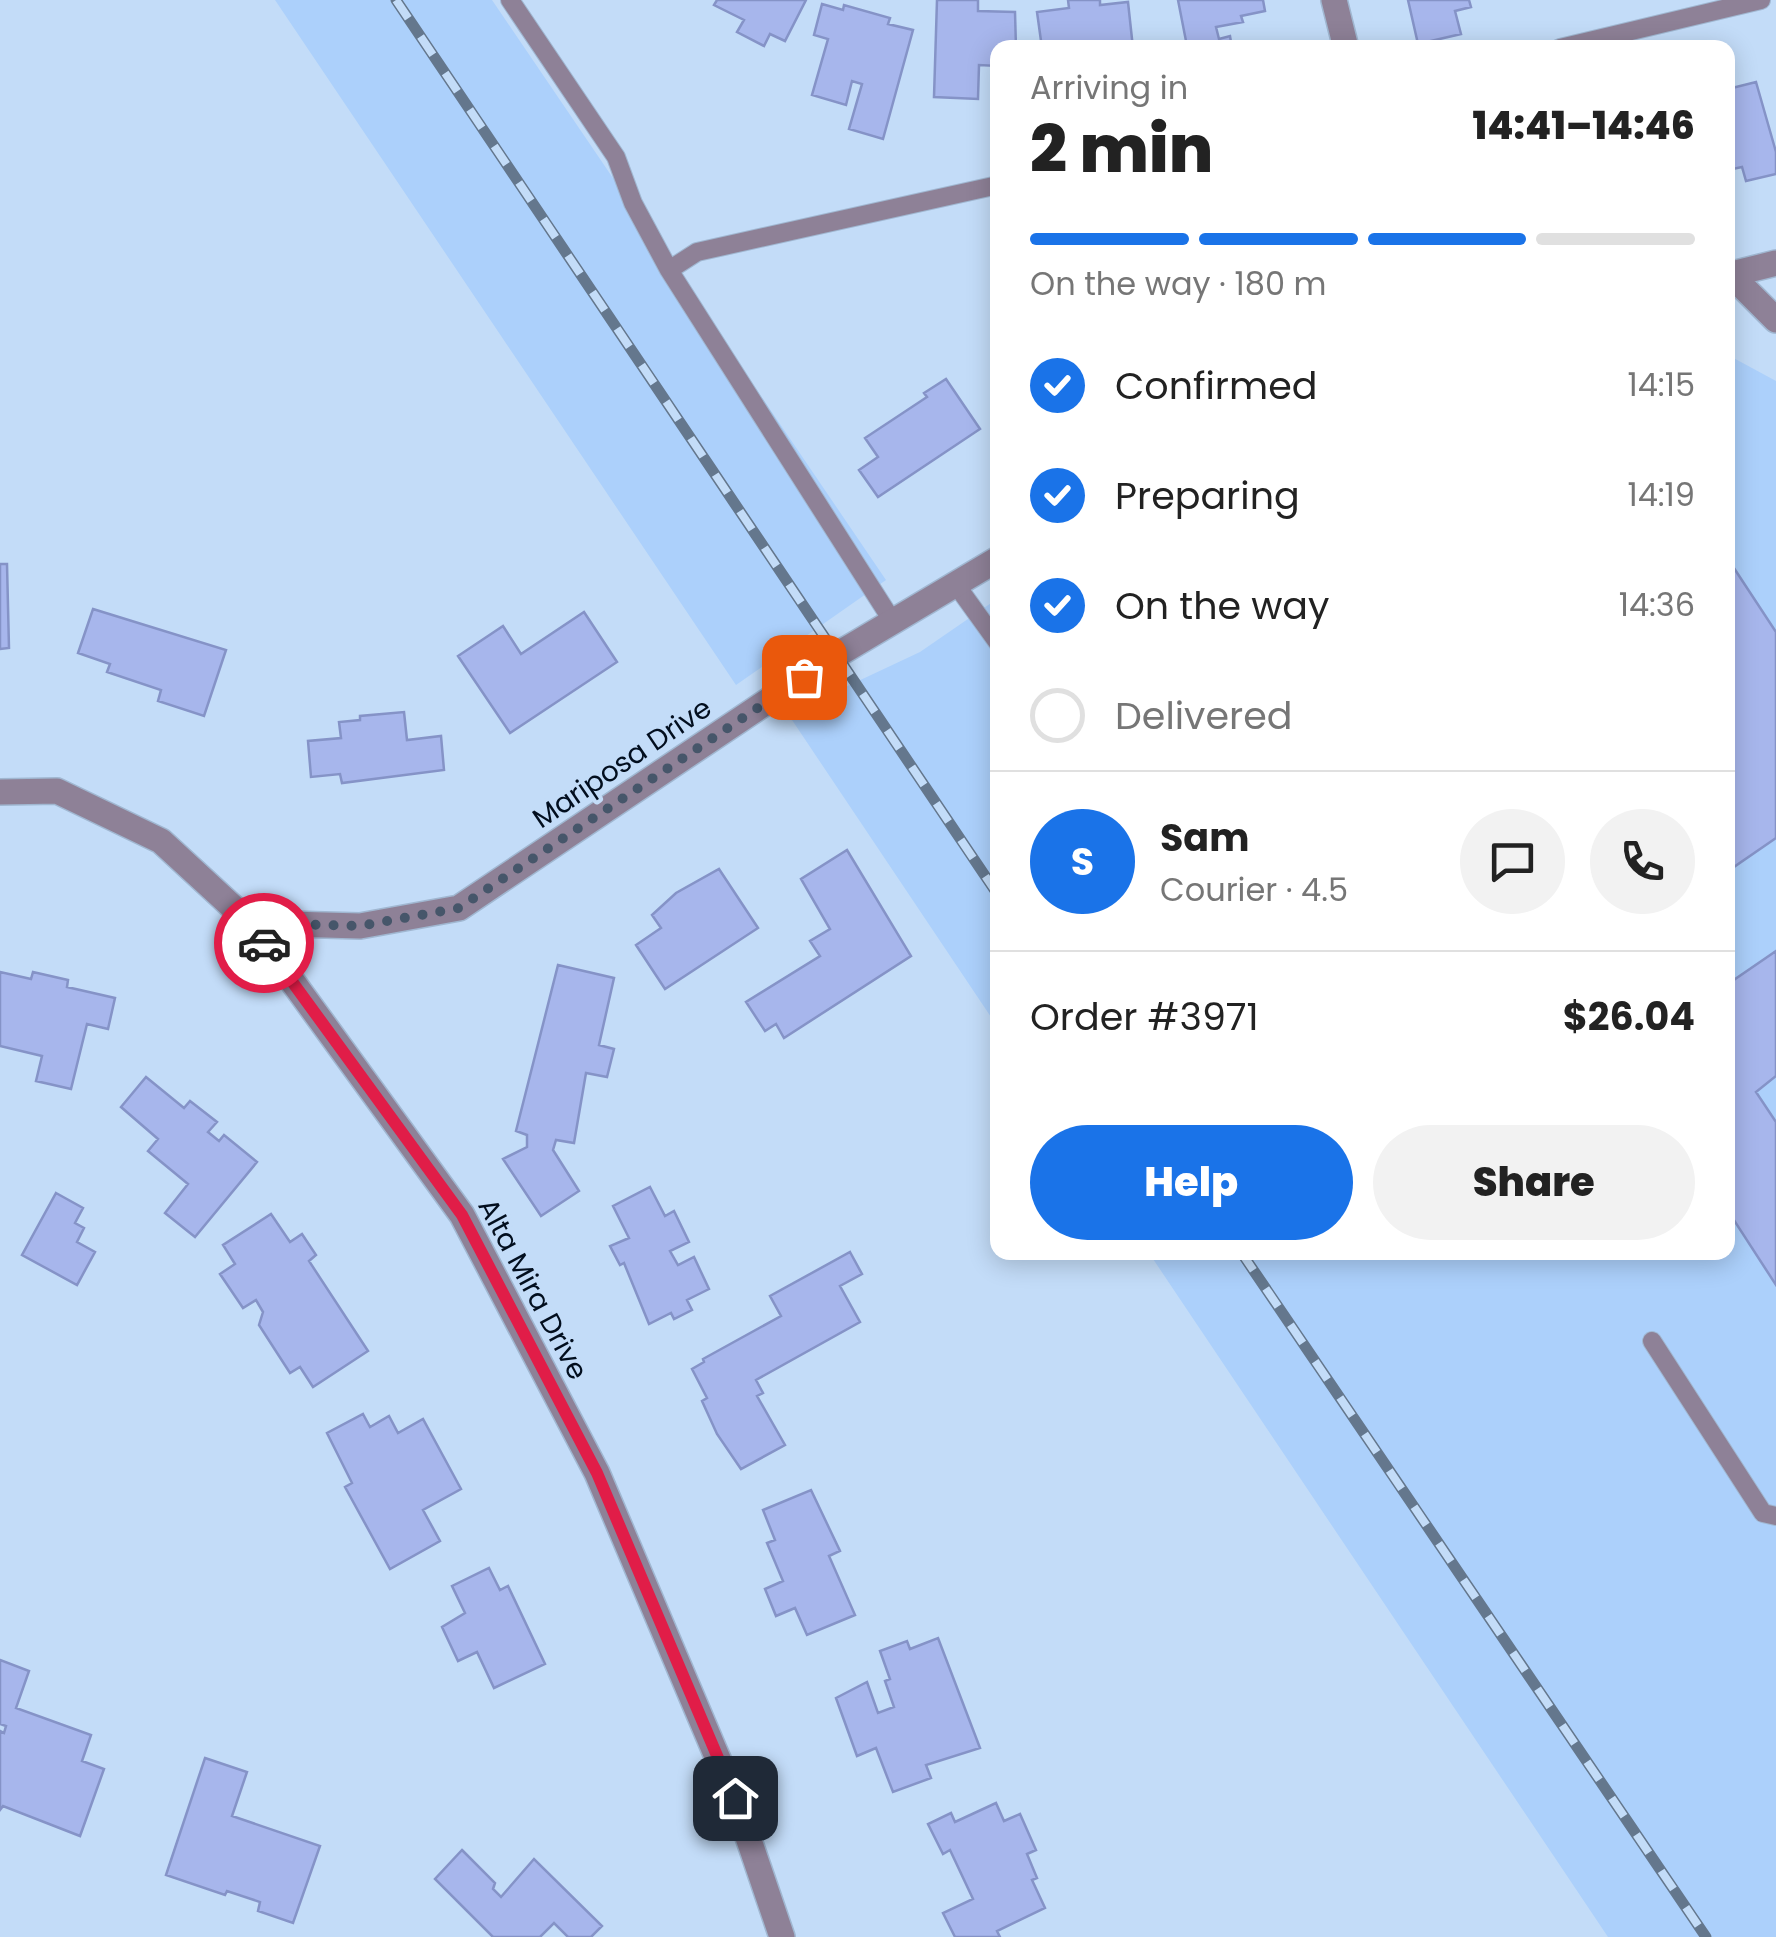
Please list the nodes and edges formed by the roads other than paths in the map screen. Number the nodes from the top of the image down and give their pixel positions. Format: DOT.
graph roads {
  1 [pos="510,0"];
  2 [pos="1334,0"];
  3 [pos="1761,0"];
  4 [pos="1344,40"];
  5 [pos="1594,40"];
  6 [pos="990,187"];
  7 [pos="1776,263"];
  8 [pos="670,270"];
  9 [pos="1735,273"];
  10 [pos="1735,280"];
  11 [pos="1776,320"];
  12 [pos="990,564"];
  13 [pos="957,586"];
  14 [pos="893,622"];
  15 [pos="990,633"];
  16 [pos="0,792"];
  17 [pos="250,923"];
  18 [pos="1652,1341"];
  19 [pos="1776,1516"];
  20 [pos="782,1937"];
  1 -- 8 [label="lane"];
  2 -- 4 [label="street"];
  3 -- 5 [label="lane"];
  6 -- 8 [label="lane"];
  7 -- 9 [label="street"];
  8 -- 14 [label="lane"];
  10 -- 11 [label="street"];
  12 -- 13 [label="street, Mariposa Drive"];
  13 -- 14 [label="street, Mariposa Drive"];
  13 -- 15 [label="lane"];
  14 -- 17 [label="street, Mariposa Drive"];
  16 -- 17 [label="street, Alta Mira Drive"];
  17 -- 20 [label="street, Alta Mira Drive"];
  18 -- 19 [label="lane"];
}
